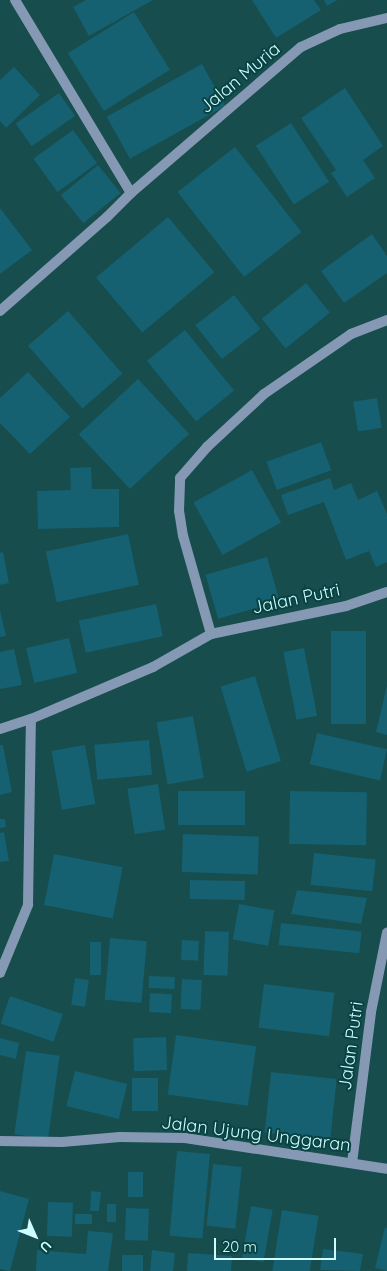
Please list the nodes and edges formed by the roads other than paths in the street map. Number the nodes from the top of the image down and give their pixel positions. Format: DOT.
graph roads {
  1 [pos="15,0"];
  2 [pos="387,18"];
  3 [pos="131,193"];
  4 [pos="0,311"];
  5 [pos="387,320"];
  6 [pos="387,592"];
  7 [pos="211,634"];
  8 [pos="31,719"];
  9 [pos="0,729"];
  10 [pos="387,933"];
  11 [pos="383,965"];
  12 [pos="0,973"];
  13 [pos="0,1141"];
  14 [pos="352,1163"];
  15 [pos="387,1170"];
  1 -- 3 [label="street"];
  2 -- 3 [label="street, Jalan Muria"];
  3 -- 4 [label="street, Jalan Muria"];
  5 -- 7 [label="street"];
  6 -- 7 [label="street, Jalan Putri"];
  7 -- 8 [label="street, Jalan Putri"];
  8 -- 9 [label="street, Jalan Putri"];
  8 -- 12 [label="street"];
  10 -- 11 [label="street, Jalan Putri"];
  11 -- 14 [label="street, Jalan Putri"];
  13 -- 14 [label="street, Jalan Ujung Unggaran"];
  14 -- 15 [label="street, Jalan Ujung Unggaran"];
}
